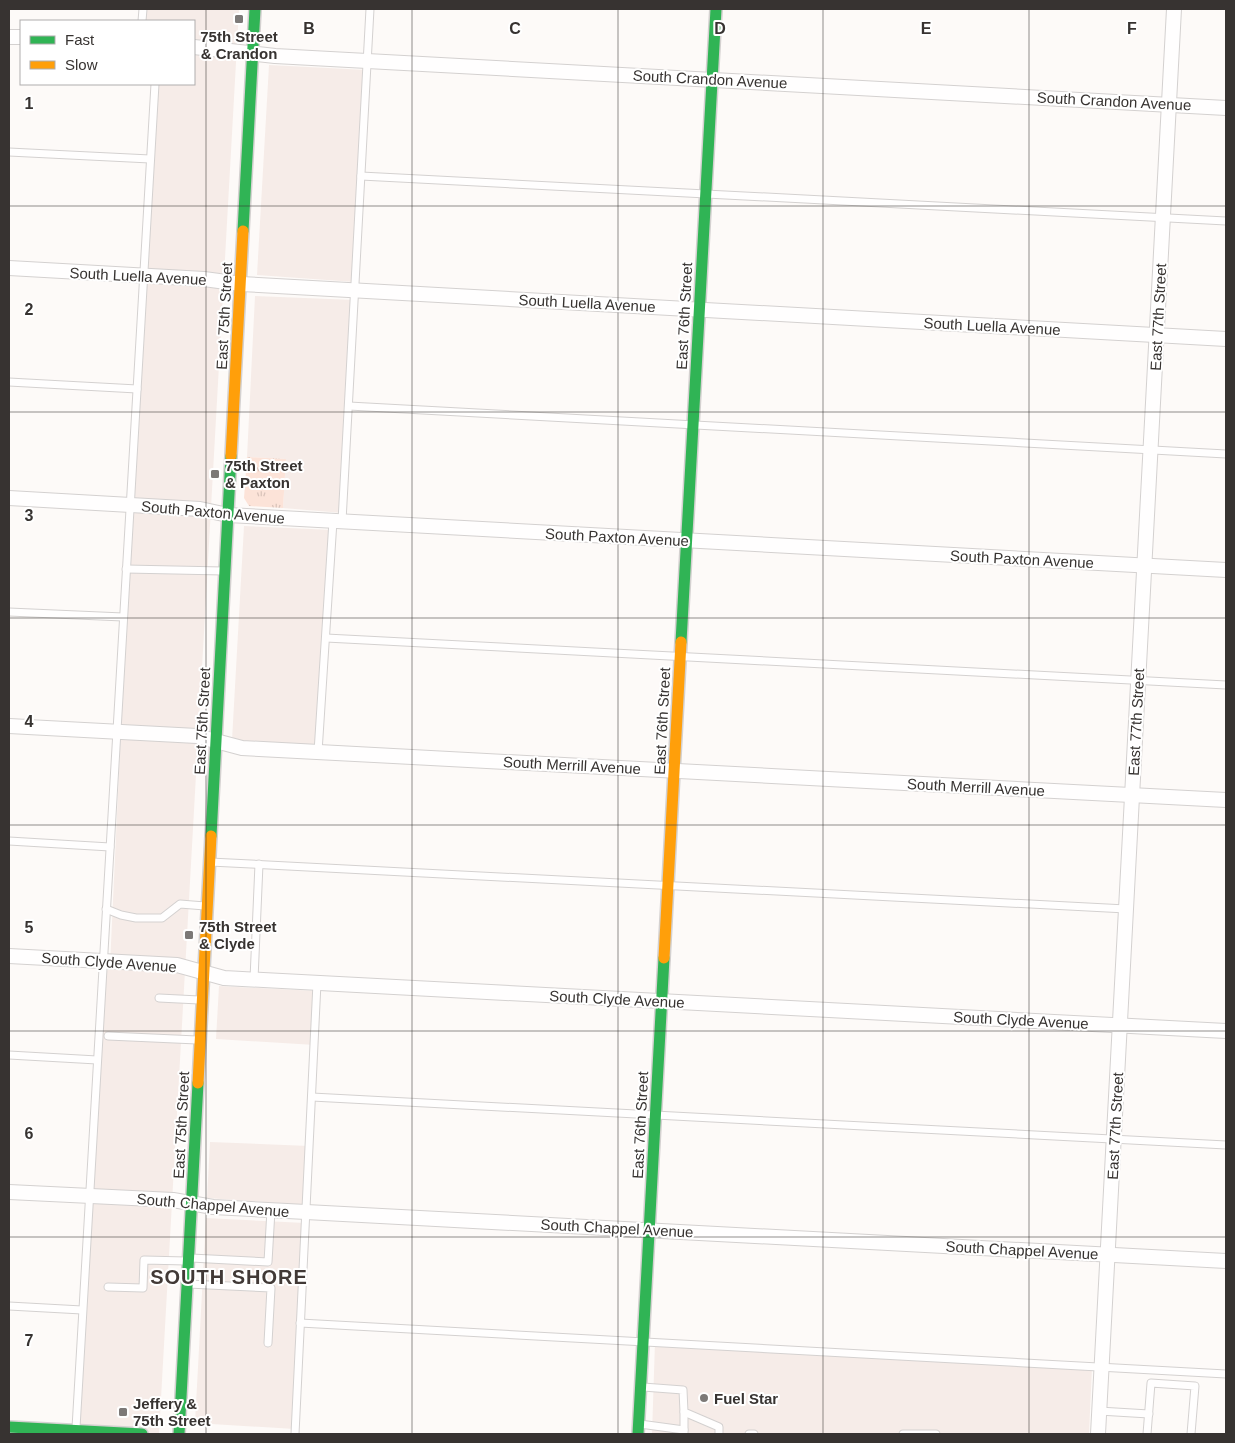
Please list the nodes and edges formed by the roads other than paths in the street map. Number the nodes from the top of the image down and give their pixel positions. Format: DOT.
graph roads {
  1 [pos="255,9"];
  2 [pos="370,9"];
  3 [pos="716,9"];
  4 [pos="1174,9"];
  5 [pos="195,47"];
  6 [pos="253,54"];
  7 [pos="368,60"];
  8 [pos="712,80"];
  9 [pos="155,85"];
  10 [pos="1169,104"];
  11 [pos="1226,108"];
  12 [pos="9,152"];
  13 [pos="150,159"];
  14 [pos="361,176"];
  15 [pos="706,194"];
  16 [pos="1163,218"];
  17 [pos="1226,221"];
  18 [pos="9,268"];
  19 [pos="143,276"];
  20 [pos="241,284"];
  21 [pos="355,290"];
  22 [pos="699,309"];
  23 [pos="1157,335"];
  24 [pos="1226,338"];
  25 [pos="9,382"];
  26 [pos="137,389"];
  27 [pos="349,406"];
  28 [pos="693,424"];
  29 [pos="1150,450"];
  30 [pos="1226,454"];
  31 [pos="9,498"];
  32 [pos="130,504"];
  33 [pos="228,515"];
  34 [pos="338,521"];
  35 [pos="687,540"];
  36 [pos="1144,565"];
  37 [pos="126,569"];
  38 [pos="1226,570"];
  39 [pos="225,571"];
  40 [pos="9,612"];
  41 [pos="123,617"];
  42 [pos="326,638"];
  43 [pos="680,656"];
  44 [pos="1138,680"];
  45 [pos="1226,685"];
  46 [pos="9,726"];
  47 [pos="117,732"];
  48 [pos="216,742"];
  49 [pos="318,752"];
  50 [pos="674,771"];
  51 [pos="1132,795"];
  52 [pos="1226,800"];
  53 [pos="9,841"];
  54 [pos="110,847"];
  55 [pos="210,862"];
  56 [pos="259,864"];
  57 [pos="668,885"];
  58 [pos="207,906"];
  59 [pos="106,909"];
  60 [pos="1126,909"];
  61 [pos="9,956"];
  62 [pos="103,961"];
  63 [pos="204,972"];
  64 [pos="254,979"];
  65 [pos="318,983"];
  66 [pos="160,998"];
  67 [pos="202,1000"];
  68 [pos="662,1001"];
  69 [pos="1120,1026"];
  70 [pos="1226,1031"];
  71 [pos="108,1036"];
  72 [pos="200,1040"];
  73 [pos="9,1055"];
  74 [pos="97,1060"];
  75 [pos="312,1097"];
  76 [pos="656,1115"];
  77 [pos="1114,1139"];
  78 [pos="1226,1145"];
  79 [pos="9,1192"];
  80 [pos="89,1196"];
  81 [pos="192,1203"];
  82 [pos="271,1210"];
  83 [pos="306,1212"];
  84 [pos="649,1230"];
  85 [pos="1108,1254"];
  86 [pos="188,1260"];
  87 [pos="1226,1261"];
  88 [pos="187,1284"];
  89 [pos="108,1287"];
  90 [pos="9,1306"];
  91 [pos="82,1310"];
  92 [pos="300,1323"];
  93 [pos="643,1341"];
  94 [pos="268,1343"];
  95 [pos="1102,1367"];
  96 [pos="1226,1374"];
  97 [pos="641,1387"];
  98 [pos="1099,1411"];
  99 [pos="684,1412"];
  100 [pos="1149,1414"];
  101 [pos="9,1427"];
  102 [pos="639,1429"];
  103 [pos="72,1432"];
  104 [pos="684,1432"];
  105 [pos="142,1434"];
  106 [pos="179,1434"];
  107 [pos="295,1434"];
  108 [pos="719,1434"];
  109 [pos="749,1434"];
  110 [pos="754,1434"];
  111 [pos="903,1434"];
  112 [pos="917,1434"];
  113 [pos="936,1434"];
  114 [pos="1098,1434"];
  115 [pos="1147,1434"];
  116 [pos="1191,1434"];
  1 -- 6 [label="street, East 75th Street"];
  2 -- 7 [label="lane"];
  3 -- 8 [label="street, East 76th Street"];
  4 -- 10 [label="street, East 77th Street"];
  5 -- 6 [label="street, South Crandon Avenue"];
  6 -- 7 [label="street, South Crandon Avenue"];
  6 -- 20 [label="street, East 75th Street"];
  7 -- 8 [label="street, South Crandon Avenue"];
  7 -- 14 [label="lane"];
  8 -- 10 [label="street, South Crandon Avenue"];
  8 -- 15 [label="street, East 76th Street"];
  9 -- 13 [label="lane"];
  10 -- 11 [label="street, South Crandon Avenue"];
  10 -- 16 [label="street, East 77th Street"];
  12 -- 13 [label="lane"];
  13 -- 19 [label="lane"];
  14 -- 15 [label="lane"];
  14 -- 21 [label="lane"];
  15 -- 16 [label="lane"];
  15 -- 22 [label="street, East 76th Street"];
  16 -- 17 [label="lane"];
  16 -- 23 [label="street, East 77th Street"];
  18 -- 19 [label="street, South Luella Avenue"];
  19 -- 20 [label="street, South Luella Avenue"];
  19 -- 26 [label="lane"];
  20 -- 21 [label="street, South Luella Avenue"];
  20 -- 33 [label="street, East 75th Street"];
  21 -- 22 [label="street, South Luella Avenue"];
  21 -- 27 [label="lane"];
  22 -- 23 [label="street, South Luella Avenue"];
  22 -- 28 [label="street, East 76th Street"];
  23 -- 24 [label="street, South Luella Avenue"];
  23 -- 29 [label="street, East 77th Street"];
  25 -- 26 [label="lane"];
  26 -- 32 [label="lane"];
  27 -- 28 [label="lane"];
  27 -- 34 [label="lane"];
  28 -- 29 [label="lane"];
  28 -- 35 [label="street, East 76th Street"];
  29 -- 30 [label="lane"];
  29 -- 36 [label="street, East 77th Street"];
  31 -- 32 [label="street, South Paxton Avenue"];
  32 -- 33 [label="street, South Paxton Avenue"];
  32 -- 37 [label="lane"];
  33 -- 34 [label="street, South Paxton Avenue"];
  33 -- 39 [label="street, East 75th Street"];
  34 -- 35 [label="street, South Paxton Avenue"];
  34 -- 42 [label="lane"];
  35 -- 36 [label="street, South Paxton Avenue"];
  35 -- 43 [label="street, East 76th Street"];
  36 -- 38 [label="street, South Paxton Avenue"];
  36 -- 44 [label="street, East 77th Street"];
  37 -- 39 [label="lane"];
  37 -- 41 [label="lane"];
  39 -- 48 [label="street, East 75th Street"];
  40 -- 41 [label="lane"];
  41 -- 47 [label="lane"];
  42 -- 43 [label="lane"];
  42 -- 49 [label="lane"];
  43 -- 44 [label="lane"];
  43 -- 50 [label="street, East 76th Street"];
  44 -- 45 [label="lane"];
  44 -- 51 [label="street, East 77th Street"];
  46 -- 47 [label="street, South Merrill Avenue"];
  47 -- 48 [label="street, South Merrill Avenue"];
  47 -- 54 [label="lane"];
  48 -- 49 [label="street, South Merrill Avenue"];
  48 -- 55 [label="street, East 75th Street"];
  49 -- 50 [label="street, South Merrill Avenue"];
  50 -- 51 [label="street, South Merrill Avenue"];
  50 -- 57 [label="street, East 76th Street"];
  51 -- 52 [label="street, South Merrill Avenue"];
  51 -- 60 [label="street, East 77th Street"];
  53 -- 54 [label="lane"];
  54 -- 59 [label="lane"];
  55 -- 56 [label="lane"];
  55 -- 58 [label="street, East 75th Street"];
  56 -- 57 [label="lane"];
  56 -- 64 [label="lane"];
  57 -- 60 [label="lane"];
  57 -- 68 [label="street, East 76th Street"];
  58 -- 59 [label="lane"];
  58 -- 63 [label="street, East 75th Street"];
  59 -- 62 [label="lane"];
  60 -- 69 [label="street, East 77th Street"];
  61 -- 62 [label="street, South Clyde Avenue"];
  62 -- 63 [label="street, South Clyde Avenue"];
  62 -- 74 [label="lane"];
  63 -- 64 [label="street, South Clyde Avenue"];
  63 -- 67 [label="street, East 75th Street"];
  64 -- 65 [label="street, South Clyde Avenue"];
  65 -- 68 [label="street, South Clyde Avenue"];
  65 -- 75 [label="lane"];
  66 -- 67 [label="lane"];
  67 -- 72 [label="street, East 75th Street"];
  68 -- 69 [label="street, South Clyde Avenue"];
  68 -- 76 [label="street, East 76th Street"];
  69 -- 70 [label="street, South Clyde Avenue"];
  69 -- 77 [label="street, East 77th Street"];
  71 -- 72 [label="lane"];
  72 -- 81 [label="street, East 75th Street"];
  73 -- 74 [label="lane"];
  74 -- 80 [label="lane"];
  75 -- 76 [label="lane"];
  75 -- 83 [label="lane"];
  76 -- 77 [label="lane"];
  76 -- 84 [label="street, East 76th Street"];
  77 -- 78 [label="lane"];
  77 -- 85 [label="street, East 77th Street"];
  79 -- 80 [label="street, South Chappel Avenue"];
  80 -- 81 [label="street, South Chappel Avenue"];
  80 -- 91 [label="lane"];
  81 -- 82 [label="street, South Chappel Avenue"];
  81 -- 86 [label="street, East 75th Street"];
  82 -- 83 [label="street, South Chappel Avenue"];
  82 -- 86 [label="lane"];
  83 -- 84 [label="street, South Chappel Avenue"];
  83 -- 92 [label="lane"];
  84 -- 85 [label="street, South Chappel Avenue"];
  84 -- 93 [label="street, East 76th Street"];
  85 -- 87 [label="street, South Chappel Avenue"];
  85 -- 95 [label="street, East 77th Street"];
  86 -- 88 [label="street, East 75th Street"];
  86 -- 89 [label="lane"];
  88 -- 94 [label="lane"];
  88 -- 106 [label="street, East 75th Street"];
  90 -- 91 [label="lane"];
  91 -- 103 [label="lane"];
  92 -- 93 [label="lane"];
  92 -- 107 [label="lane"];
  93 -- 95 [label="lane"];
  93 -- 97 [label="street, East 76th Street"];
  95 -- 96 [label="lane"];
  95 -- 98 [label="street, East 77th Street"];
  97 -- 99 [label="lane"];
  97 -- 102 [label="street, East 76th Street"];
  98 -- 100 [label="lane"];
  98 -- 114 [label="street, East 77th Street"];
  99 -- 104 [label="lane"];
  99 -- 108 [label="lane"];
  100 -- 115 [label="lane"];
  100 -- 116 [label="lane"];
  101 -- 103 [label="street"];
  102 -- 104 [label="lane"];
  103 -- 105 [label="street"];
  109 -- 110 [label="lane"];
  111 -- 112 [label="lane"];
  112 -- 113 [label="lane"];
}
